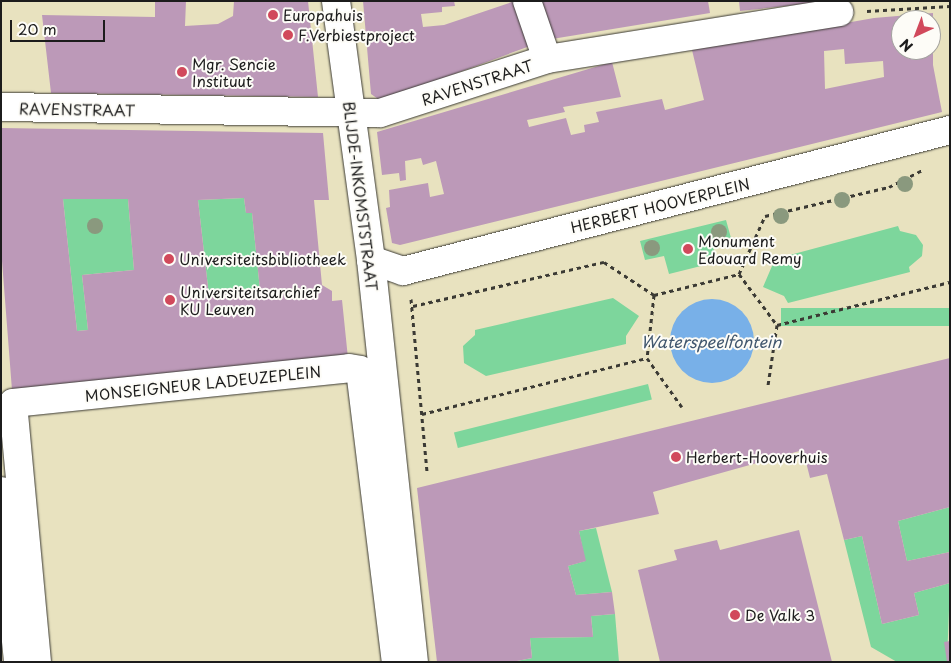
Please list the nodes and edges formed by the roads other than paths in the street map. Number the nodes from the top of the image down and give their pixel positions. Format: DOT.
graph roads {
  1 [pos="336,1"];
  2 [pos="527,1"];
  3 [pos="839,12"];
  4 [pos="547,58"];
  5 [pos="1,107"];
  6 [pos="351,115"];
  7 [pos="950,130"];
  8 [pos="371,260"];
  9 [pos="1,491"];
  10 [pos="18,662"];
  11 [pos="37,662"];
  12 [pos="396,662"];
  13 [pos="414,662"];
  1 -- 6 [label="street, BLIJDE-INKOMSTSTRAAT"];
  2 -- 4 [label="street"];
  3 -- 4 [label="street, RAVENSTRAAT"];
  4 -- 6 [label="street, RAVENSTRAAT"];
  5 -- 6 [label="street, RAVENSTRAAT"];
  6 -- 8 [label="street, BLIJDE-INKOMSTSTRAAT"];
  7 -- 8 [label="street, HERBERT HOOVERPLEIN"];
  8 -- 13 [label="street, BLIJDE-INKOMSTSTRAAT"];
  9 -- 10 [label="street"];
  11 -- 12 [label="street, MONSEIGNEUR LADEUZEPLEIN"];
}
